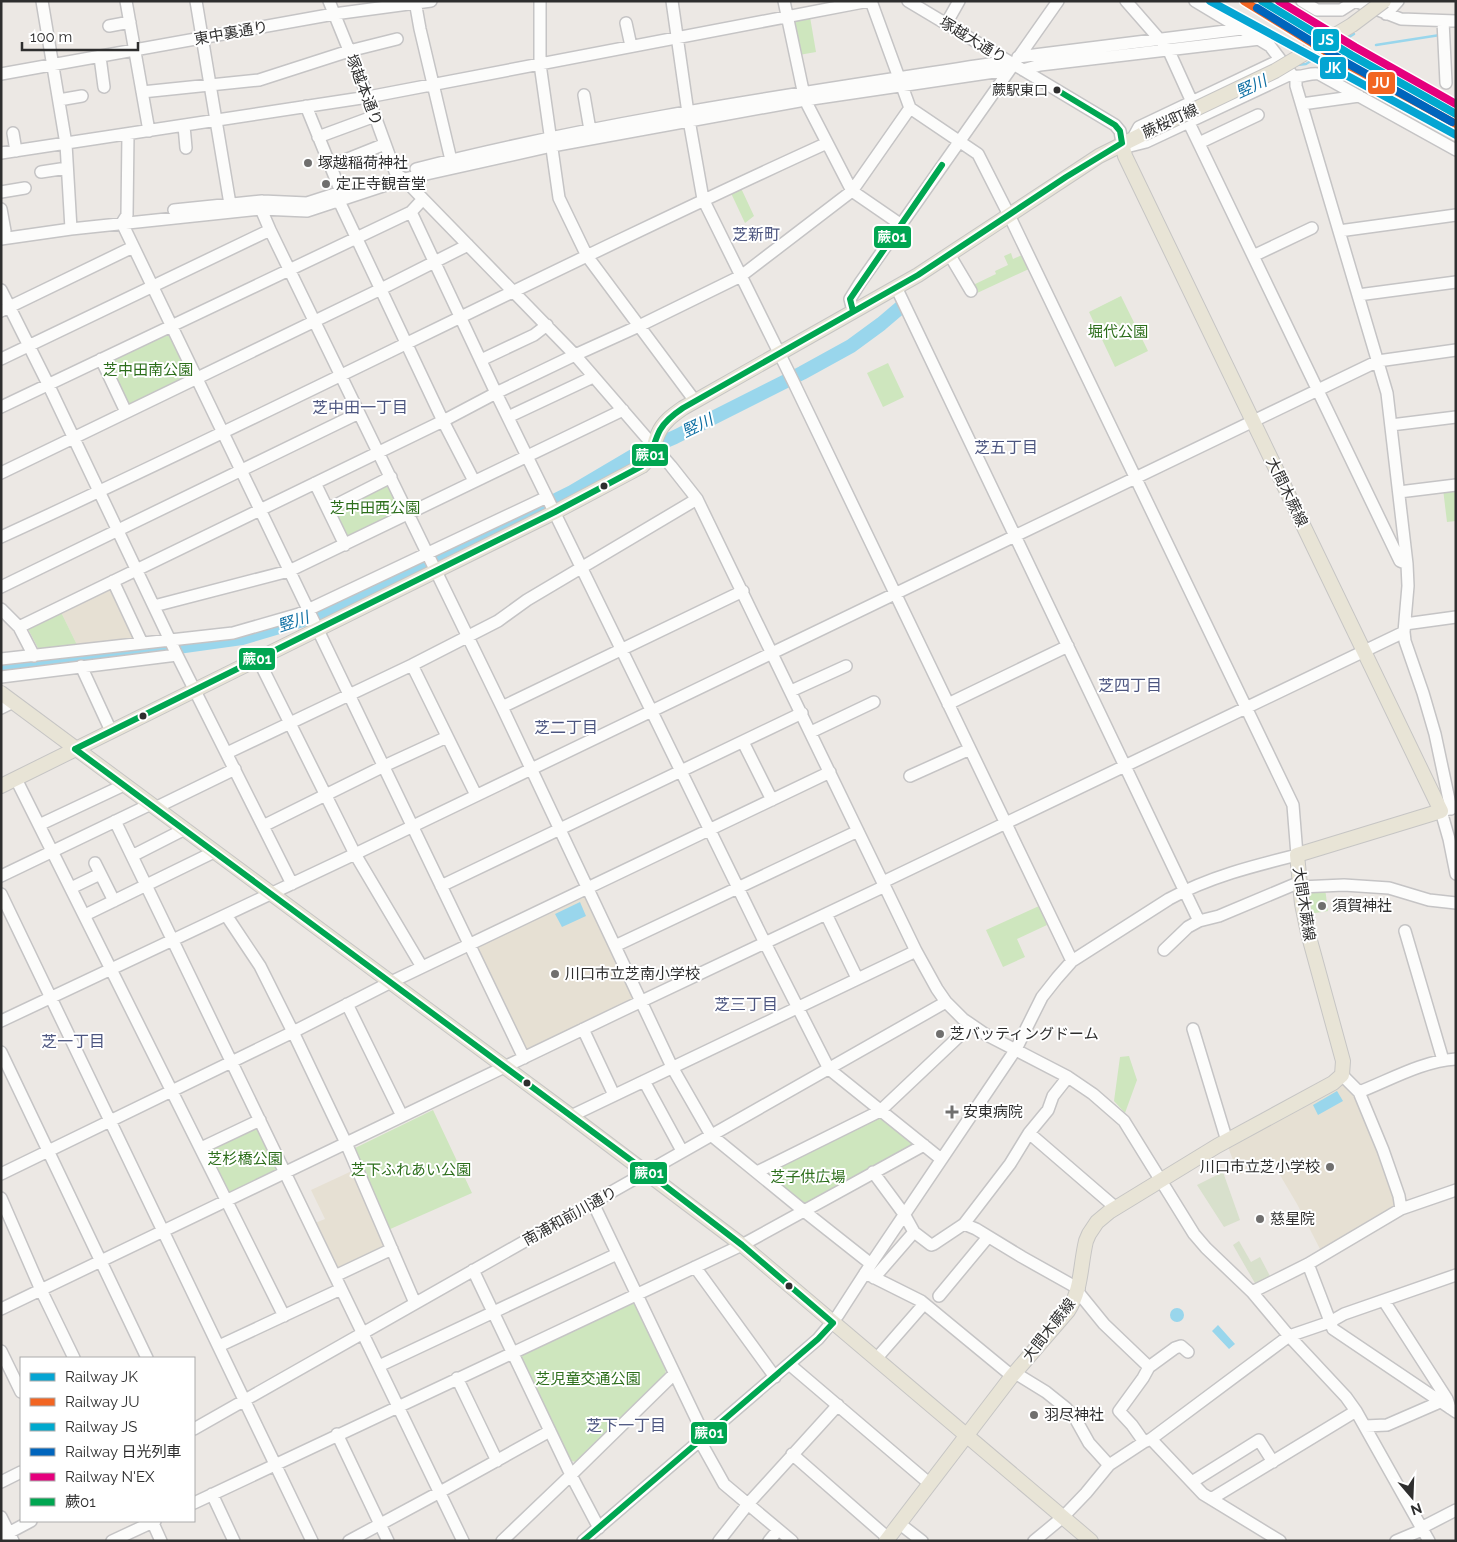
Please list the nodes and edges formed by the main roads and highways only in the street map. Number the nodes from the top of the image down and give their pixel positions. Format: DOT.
graph roads {
  1 [pos="1385,8"];
  2 [pos="1133,138"];
  3 [pos="1,694"];
  4 [pos="7,705"];
  5 [pos="75,749"];
  6 [pos="6,782"];
  7 [pos="1449,810"];
  8 [pos="967,1437"];
  9 [pos="887,1539"];
  10 [pos="1091,1541"];
  1 -- 2 [label="main road, 蕨桜町線, bridge"];
  2 -- 5 [label="main road, 蕨桜町線"];
  2 -- 7 [label="main road, 大間木蕨線"];
  3 -- 4 [label="main road"];
  4 -- 5 [label="main road"];
  5 -- 6 [label="main road, 蕨桜町線"];
  5 -- 8 [label="main road"];
  7 -- 8 [label="main road, 大間木蕨線"];
  8 -- 9 [label="main road, 大間木蕨線"];
  8 -- 10 [label="main road"];
}
